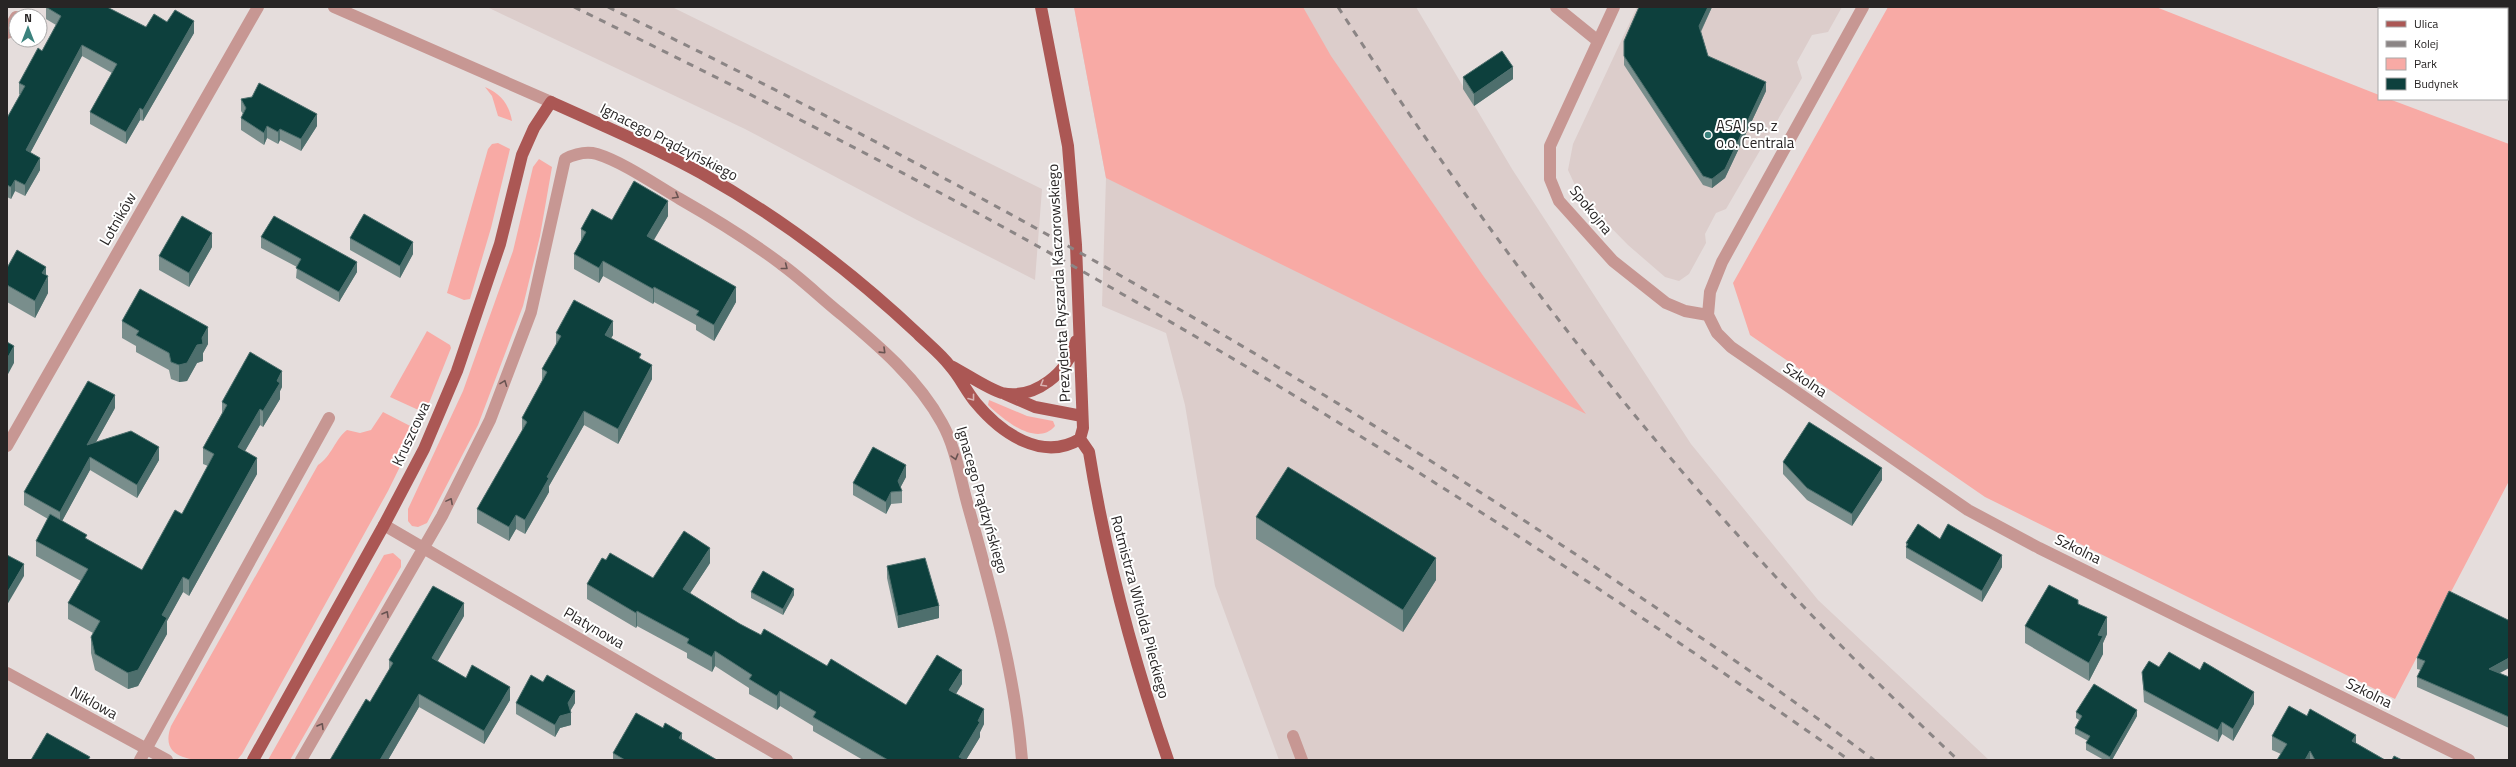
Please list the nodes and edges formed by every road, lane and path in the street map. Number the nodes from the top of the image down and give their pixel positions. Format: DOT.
graph roads {
  1 [pos="258,7"];
  2 [pos="334,7"];
  3 [pos="1041,7"];
  4 [pos="1556,7"];
  5 [pos="1614,7"];
  6 [pos="1863,7"];
  7 [pos="1598,41"];
  8 [pos="551,102"];
  9 [pos="1708,314"];
  10 [pos="1078,330"];
  11 [pos="951,366"];
  12 [pos="1002,393"];
  13 [pos="1082,416"];
  14 [pos="329,418"];
  15 [pos="1080,439"];
  16 [pos="7,446"];
  17 [pos="384,525"];
  18 [pos="424,547"];
  19 [pos="7,673"];
  20 [pos="1293,736"];
  21 [pos="146,749"];
  22 [pos="140,760"];
  23 [pos="167,760"];
  24 [pos="253,760"];
  25 [pos="301,760"];
  26 [pos="787,760"];
  27 [pos="1022,760"];
  28 [pos="1168,760"];
  29 [pos="1302,760"];
  30 [pos="2469,760"];
  1 -- 16 [label="street, Lotników"];
  2 -- 8 [label="street, Ignacego Prądzyńskiego"];
  3 -- 10 [label="main road, Prezydenta Ryszarda Kaczorowskiego"];
  4 -- 7 [label="street"];
  5 -- 7 [label="street, Spokojna"];
  6 -- 9 [label="street"];
  7 -- 9 [label="street, Spokojna"];
  8 -- 11 [label="main road, Ignacego Prądzyńskiego"];
  8 -- 17 [label="main road, Kruszcowa"];
  9 -- 30 [label="street, Szkolna"];
  10 -- 12 [label="main road, one-way"];
  10 -- 13 [label="main road, Prezydenta Ryszarda Kaczorowskiego"];
  11 -- 12 [label="main road, Ignacego Prądzyńskiego"];
  11 -- 15 [label="main road, Ignacego Prądzyńskiego, one-way"];
  12 -- 13 [label="main road, Ignacego Prądzyńskiego"];
  13 -- 15 [label="main road, Prezydenta Ryszarda Kaczorowskiego"];
  14 -- 21 [label="street"];
  15 -- 28 [label="main road, Rotmistrza Witolda Pileckiego"];
  17 -- 18 [label="street, Platynowa"];
  17 -- 24 [label="main road, Kruszcowa"];
  25 -- 18 [label="street, one-way"];
  18 -- 26 [label="street, Platynowa"];
  18 -- 27 [label="street, Ignacego Prądzyńskiego, one-way"];
  19 -- 21 [label="street, Niklowa"];
  20 -- 29 [label="street"];
  21 -- 22 [label="street"];
  21 -- 23 [label="street, Niklowa"];
}
